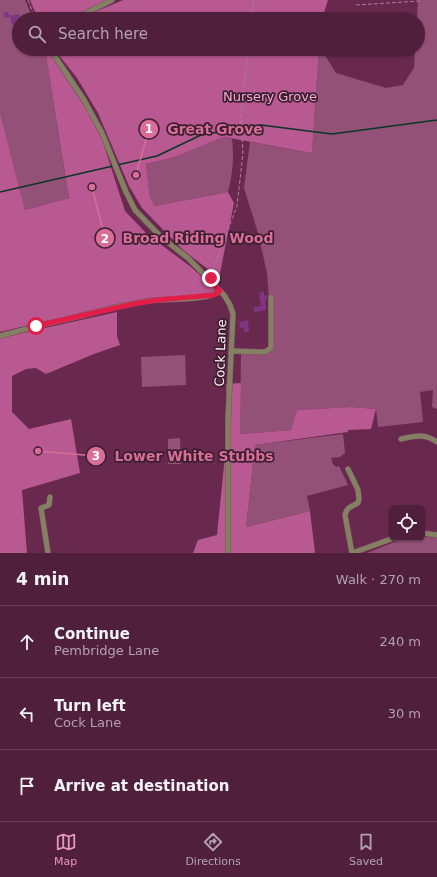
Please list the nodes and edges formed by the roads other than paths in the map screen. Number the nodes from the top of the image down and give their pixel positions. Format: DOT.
graph roads {
  1 [pos="112,0"];
  2 [pos="88,12"];
  3 [pos="54,56"];
  4 [pos="220,291"];
  5 [pos="271,297"];
  6 [pos="0,336"];
  7 [pos="232,351"];
  8 [pos="401,439"];
  9 [pos="437,442"];
  10 [pos="348,470"];
  11 [pos="50,497"];
  12 [pos="425,533"];
  13 [pos="437,535"];
  14 [pos="389,540"];
  15 [pos="48,553"];
  16 [pos="228,553"];
  17 [pos="352,553"];
  1 -- 2 [label="street"];
  3 -- 4 [label="street, Cock Lane"];
  4 -- 6 [label="street"];
  4 -- 7 [label="street, Cock Lane"];
  5 -- 7 [label="street"];
  7 -- 16 [label="street, Cock Lane"];
  8 -- 9 [label="street"];
  10 -- 17 [label="street"];
  11 -- 15 [label="street"];
  12 -- 13 [label="street"];
  14 -- 17 [label="street"];
}
